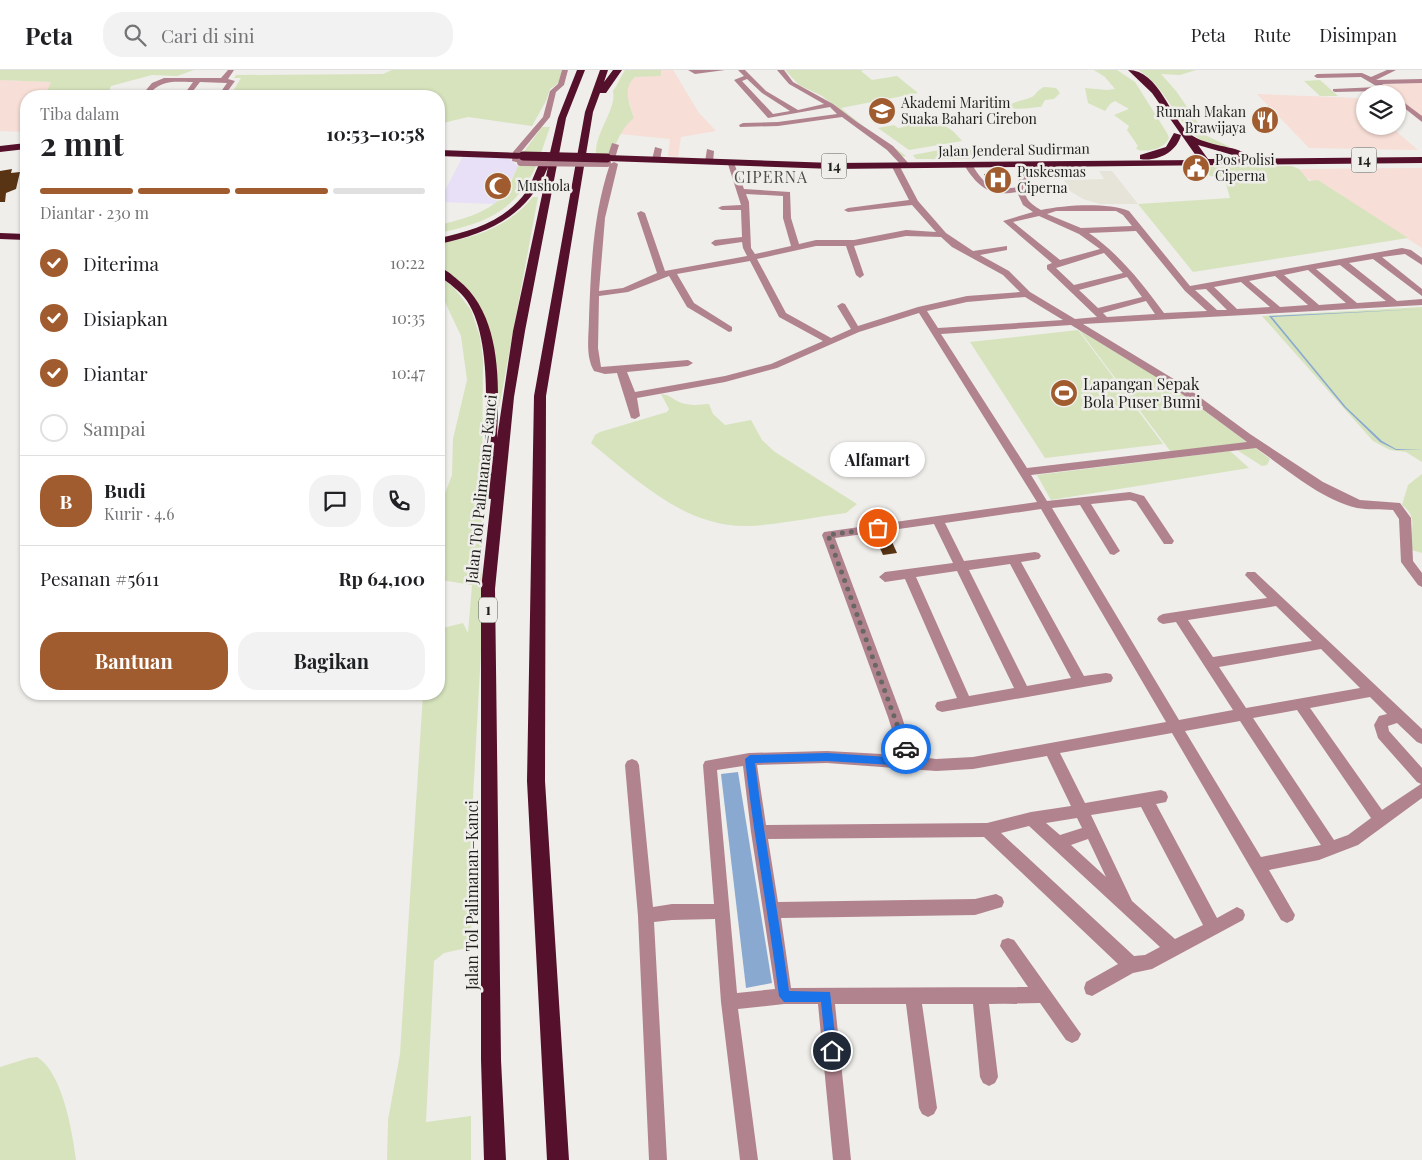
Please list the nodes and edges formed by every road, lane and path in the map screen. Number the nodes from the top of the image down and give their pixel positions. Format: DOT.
graph roads {
  1 [pos="566,70"];
  2 [pos="581,70"];
  3 [pos="604,70"];
  4 [pos="618,70"];
  5 [pos="691,70"];
  6 [pos="722,70"];
  7 [pos="741,70"];
  8 [pos="780,70"];
  9 [pos="1127,70"];
  10 [pos="1132,70"];
  11 [pos="1367,70"];
  12 [pos="1393,70"];
  13 [pos="227,75"];
  14 [pos="1383,75"];
  15 [pos="1318,76"];
  16 [pos="748,77"];
  17 [pos="198,80"];
  18 [pos="1374,80"];
  19 [pos="1422,81"];
  20 [pos="1380,85"];
  21 [pos="149,90"];
  22 [pos="190,90"];
  23 [pos="225,90"];
  24 [pos="1335,90"];
  25 [pos="1356,90"];
  26 [pos="831,106"];
  27 [pos="1406,107"];
  28 [pos="797,112"];
  29 [pos="843,115"];
  30 [pos="771,116"];
  31 [pos="562,118"];
  32 [pos="588,118"];
  33 [pos="1422,120"];
  34 [pos="778,124"];
  35 [pos="742,125"];
  36 [pos="1181,135"];
  37 [pos="0,138"];
  38 [pos="20,139"];
  39 [pos="615,145"];
  40 [pos="20,147"];
  41 [pos="0,149"];
  42 [pos="658,149"];
  43 [pos="710,151"];
  44 [pos="445,153"];
  45 [pos="828,156"];
  46 [pos="520,158"];
  47 [pos="656,160"];
  48 [pos="1422,160"];
  49 [pos="609,161"];
  50 [pos="1275,161"];
  51 [pos="709,162"];
  52 [pos="1194,162"];
  53 [pos="1205,162"];
  54 [pos="730,163"];
  55 [pos="1107,163"];
  56 [pos="1027,164"];
  57 [pos="895,165"];
  58 [pos="906,165"];
  59 [pos="968,165"];
  60 [pos="833,166"];
  61 [pos="1022,189"];
  62 [pos="742,191"];
  63 [pos="914,202"];
  64 [pos="744,207"];
  65 [pos="722,208"];
  66 [pos="848,210"];
  67 [pos="1039,212"];
  68 [pos="641,213"];
  69 [pos="1138,228"];
  70 [pos="0,229"];
  71 [pos="20,230"];
  72 [pos="1080,231"];
  73 [pos="943,235"];
  74 [pos="0,236"];
  75 [pos="20,237"];
  76 [pos="744,239"];
  77 [pos="445,240"];
  78 [pos="714,243"];
  79 [pos="849,243"];
  80 [pos="796,248"];
  81 [pos="1004,248"];
  82 [pos="1107,250"];
  83 [pos="971,254"];
  84 [pos="1374,256"];
  85 [pos="751,258"];
  86 [pos="1422,262"];
  87 [pos="1058,263"];
  88 [pos="1343,263"];
  89 [pos="1310,268"];
  90 [pos="667,273"];
  91 [pos="1129,274"];
  92 [pos="1278,274"];
  93 [pos="445,275"];
  94 [pos="860,275"];
  95 [pos="1242,279"];
  96 [pos="1207,285"];
  97 [pos="1075,288"];
  98 [pos="1188,289"];
  99 [pos="1422,293"];
  100 [pos="595,294"];
  101 [pos="1027,294"];
  102 [pos="1148,298"];
  103 [pos="1422,302"];
  104 [pos="1394,303"];
  105 [pos="842,306"];
  106 [pos="1355,306"];
  107 [pos="1316,308"];
  108 [pos="921,309"];
  109 [pos="1278,310"];
  110 [pos="1098,311"];
  111 [pos="1235,312"];
  112 [pos="1216,314"];
  113 [pos="1161,316"];
  114 [pos="1104,320"];
  115 [pos="1070,321"];
  116 [pos="729,329"];
  117 [pos="856,330"];
  118 [pos="937,331"];
  119 [pos="830,341"];
  120 [pos="688,362"];
  121 [pos="621,370"];
  122 [pos="631,396"];
  123 [pos="635,416"];
  124 [pos="1258,444"];
  125 [pos="1024,472"];
  126 [pos="1084,502"];
  127 [pos="1045,506"];
  128 [pos="938,520"];
  129 [pos="1168,540"];
  130 [pos="1114,551"];
  131 [pos="1035,556"];
  132 [pos="1012,559"];
  133 [pos="961,566"];
  134 [pos="908,574"];
  135 [pos="1251,576"];
  136 [pos="885,577"];
  137 [pos="1422,582"];
  138 [pos="488,589"];
  139 [pos="1278,600"];
  140 [pos="1179,617"];
  141 [pos="1163,620"];
  142 [pos="1322,644"];
  143 [pos="1210,664"];
  144 [pos="1106,678"];
  145 [pos="1080,682"];
  146 [pos="1372,691"];
  147 [pos="1023,692"];
  148 [pos="965,702"];
  149 [pos="1300,704"];
  150 [pos="942,706"];
  151 [pos="1244,714"];
  152 [pos="1399,716"];
  153 [pos="1176,727"];
  154 [pos="1422,738"];
  155 [pos="1051,749"];
  156 [pos="745,760"];
  157 [pos="909,762"];
  158 [pos="632,765"];
  159 [pos="1422,778"];
  160 [pos="1422,790"];
  161 [pos="1161,797"];
  162 [pos="1143,800"];
  163 [pos="1081,810"];
  164 [pos="1031,819"];
  165 [pos="1380,819"];
  166 [pos="986,830"];
  167 [pos="1092,831"];
  168 [pos="758,832"];
  169 [pos="1058,843"];
  170 [pos="1331,848"];
  171 [pos="1257,865"];
  172 [pos="996,902"];
  173 [pos="1129,906"];
  174 [pos="773,910"];
  175 [pos="722,911"];
  176 [pos="1237,915"];
  177 [pos="646,916"];
  178 [pos="1287,916"];
  179 [pos="1213,927"];
  180 [pos="1008,946"];
  181 [pos="1174,949"];
  182 [pos="1131,965"];
  183 [pos="1092,988"];
  184 [pos="980,995"];
  185 [pos="1043,995"];
  186 [pos="784,996"];
  187 [pos="826,996"];
  188 [pos="913,996"];
  189 [pos="729,1002"];
  190 [pos="1072,1034"];
  191 [pos="989,1077"];
  192 [pos="928,1108"];
  193 [pos="495,1160"];
  194 [pos="558,1160"];
  195 [pos="658,1160"];
  196 [pos="749,1160"];
  197 [pos="842,1160"];
  1 -- 46 [label="street"];
  2 -- 31 [label="highway, Jalan Tol Palimanan–Kanci / 1"];
  3 -- 32 [label="highway"];
  4 -- 32 [label="highway"];
  5 -- 6 [label="street"];
  7 -- 16 [label="street"];
  8 -- 26 [label="street"];
  9 -- 36 [label="highway"];
  10 -- 36 [label="highway"];
  11 -- 14 [label="street"];
  12 -- 14 [label="street"];
  13 -- 17 [label="street"];
  13 -- 23 [label="street"];
  14 -- 18 [label="street"];
  15 -- 18 [label="street"];
  16 -- 28 [label="street"];
  16 -- 30 [label="street"];
  17 -- 21 [label="street"];
  17 -- 22 [label="street"];
  18 -- 19 [label="street"];
  18 -- 20 [label="street"];
  24 -- 25 [label="street"];
  26 -- 28 [label="street"];
  26 -- 29 [label="street"];
  27 -- 33 [label="street"];
  28 -- 30 [label="street"];
  29 -- 34 [label="street"];
  29 -- 58 [label="street"];
  30 -- 34 [label="street"];
  31 -- 77 [label="highway"];
  31 -- 138 [label="highway, Jalan Tol Palimanan–Kanci / 1"];
  32 -- 194 [label="highway"];
  34 -- 35 [label="street"];
  36 -- 50 [label="highway"];
  36 -- 52 [label="highway"];
  36 -- 53 [label="highway"];
  36 -- 55 [label="highway"];
  37 -- 38 [label="highway"];
  39 -- 49 [label="street"];
  40 -- 41 [label="highway"];
  42 -- 47 [label="street"];
  43 -- 51 [label="street"];
  44 -- 46 [label="highway, 14"];
  45 -- 60 [label="street"];
  46 -- 49 [label="highway, 14, bridge"];
  47 -- 49 [label="highway, Jalan Jenderal Sudirman / 14"];
  47 -- 51 [label="highway, Jalan Jenderal Sudirman / 14"];
  48 -- 50 [label="highway, Jalan Jenderal Sudirman / 14"];
  49 -- 100 [label="street"];
  50 -- 53 [label="highway, Jalan Jenderal Sudirman / 14"];
  51 -- 54 [label="highway, Jalan Jenderal Sudirman / 14"];
  52 -- 53 [label="highway, Jalan Jenderal Sudirman / 14"];
  52 -- 55 [label="highway, Jalan Jenderal Sudirman / 14"];
  54 -- 60 [label="highway, Jalan Jenderal Sudirman / 14"];
  54 -- 62 [label="street"];
  55 -- 56 [label="highway, Jalan Jenderal Sudirman / 14"];
  56 -- 59 [label="highway, Jalan Jenderal Sudirman / 14"];
  56 -- 61 [label="street"];
  57 -- 58 [label="highway, Jalan Jenderal Sudirman / 14"];
  57 -- 60 [label="highway, Jalan Jenderal Sudirman / 14"];
  57 -- 63 [label="street"];
  58 -- 59 [label="highway, Jalan Jenderal Sudirman / 14"];
  59 -- 61 [label="street"];
  61 -- 67 [label="street"];
  62 -- 64 [label="street"];
  62 -- 80 [label="street"];
  63 -- 66 [label="street"];
  63 -- 73 [label="street"];
  64 -- 65 [label="street"];
  64 -- 76 [label="street"];
  67 -- 69 [label="street"];
  67 -- 72 [label="street"];
  67 -- 87 [label="street"];
  68 -- 90 [label="street"];
  69 -- 72 [label="street"];
  69 -- 98 [label="street"];
  70 -- 71 [label="highway"];
  72 -- 82 [label="street"];
  73 -- 79 [label="street"];
  73 -- 83 [label="street"];
  74 -- 75 [label="highway"];
  76 -- 78 [label="street"];
  76 -- 85 [label="street"];
  79 -- 80 [label="street"];
  79 -- 94 [label="street"];
  80 -- 85 [label="street"];
  81 -- 83 [label="street"];
  82 -- 87 [label="street"];
  82 -- 91 [label="street"];
  83 -- 101 [label="street"];
  84 -- 86 [label="street"];
  84 -- 88 [label="street"];
  84 -- 99 [label="street"];
  85 -- 90 [label="street"];
  85 -- 119 [label="street"];
  87 -- 110 [label="street"];
  88 -- 89 [label="street"];
  88 -- 104 [label="street"];
  89 -- 92 [label="street"];
  89 -- 106 [label="street"];
  90 -- 100 [label="street"];
  90 -- 116 [label="street"];
  91 -- 97 [label="street"];
  91 -- 102 [label="street"];
  92 -- 95 [label="street"];
  92 -- 107 [label="street"];
  93 -- 138 [label="highway"];
  95 -- 96 [label="street"];
  95 -- 109 [label="street"];
  96 -- 98 [label="street"];
  96 -- 111 [label="street"];
  98 -- 112 [label="street"];
  100 -- 121 [label="street"];
  101 -- 108 [label="street"];
  101 -- 115 [label="street"];
  102 -- 110 [label="street"];
  102 -- 113 [label="street"];
  103 -- 104 [label="street"];
  104 -- 106 [label="street"];
  105 -- 117 [label="street"];
  106 -- 107 [label="street"];
  107 -- 109 [label="street"];
  108 -- 117 [label="street"];
  108 -- 118 [label="street"];
  109 -- 111 [label="street"];
  110 -- 114 [label="street"];
  111 -- 112 [label="street"];
  112 -- 113 [label="street"];
  113 -- 114 [label="street"];
  114 -- 115 [label="street"];
  115 -- 118 [label="street"];
  115 -- 124 [label="street"];
  117 -- 119 [label="street"];
  118 -- 125 [label="street"];
  119 -- 122 [label="street"];
  120 -- 121 [label="street"];
  121 -- 122 [label="street"];
  122 -- 123 [label="street"];
  124 -- 125 [label="street"];
  124 -- 137 [label="street"];
  125 -- 127 [label="street"];
  126 -- 127 [label="street"];
  126 -- 129 [label="street"];
  126 -- 130 [label="street"];
  127 -- 128 [label="street"];
  127 -- 153 [label="street"];
  128 -- 133 [label="street"];
  128 -- 157 [label="street"];
  131 -- 132 [label="street"];
  132 -- 133 [label="street"];
  132 -- 145 [label="street"];
  133 -- 134 [label="street"];
  133 -- 147 [label="street"];
  134 -- 136 [label="street"];
  134 -- 148 [label="street"];
  135 -- 139 [label="street"];
  138 -- 193 [label="highway, Jalan Tol Palimanan–Kanci / 1"];
  139 -- 140 [label="street"];
  139 -- 142 [label="street"];
  140 -- 141 [label="street"];
  140 -- 143 [label="street"];
  142 -- 143 [label="street"];
  142 -- 146 [label="street"];
  143 -- 151 [label="street"];
  144 -- 145 [label="street"];
  145 -- 147 [label="street"];
  146 -- 149 [label="street"];
  146 -- 152 [label="street"];
  147 -- 148 [label="street"];
  148 -- 150 [label="street"];
  149 -- 151 [label="street"];
  149 -- 165 [label="street"];
  151 -- 153 [label="street"];
  151 -- 170 [label="street"];
  152 -- 154 [label="street"];
  152 -- 159 [label="street"];
  153 -- 155 [label="street"];
  153 -- 171 [label="street"];
  155 -- 157 [label="street"];
  155 -- 163 [label="street"];
  156 -- 157 [label="street"];
  156 -- 168 [label="street"];
  156 -- 175 [label="street"];
  158 -- 177 [label="street"];
  160 -- 165 [label="street"];
  161 -- 162 [label="street"];
  162 -- 163 [label="street"];
  162 -- 179 [label="street"];
  163 -- 164 [label="street"];
  163 -- 167 [label="street"];
  164 -- 166 [label="street"];
  164 -- 169 [label="street"];
  165 -- 170 [label="street"];
  166 -- 168 [label="street"];
  166 -- 182 [label="street"];
  167 -- 169 [label="street"];
  167 -- 173 [label="street"];
  168 -- 174 [label="street"];
  169 -- 173 [label="street"];
  170 -- 171 [label="street"];
  171 -- 178 [label="street"];
  172 -- 174 [label="street"];
  173 -- 181 [label="street"];
  174 -- 186 [label="street"];
  175 -- 177 [label="street"];
  175 -- 189 [label="street"];
  176 -- 179 [label="street"];
  177 -- 195 [label="street"];
  179 -- 181 [label="street"];
  180 -- 185 [label="street"];
  181 -- 182 [label="street"];
  182 -- 183 [label="street"];
  184 -- 185 [label="street"];
  184 -- 188 [label="street"];
  184 -- 191 [label="street"];
  185 -- 190 [label="street"];
  186 -- 187 [label="street"];
  186 -- 189 [label="street"];
  187 -- 188 [label="street"];
  187 -- 197 [label="street"];
  188 -- 192 [label="street"];
  189 -- 196 [label="street"];
}
